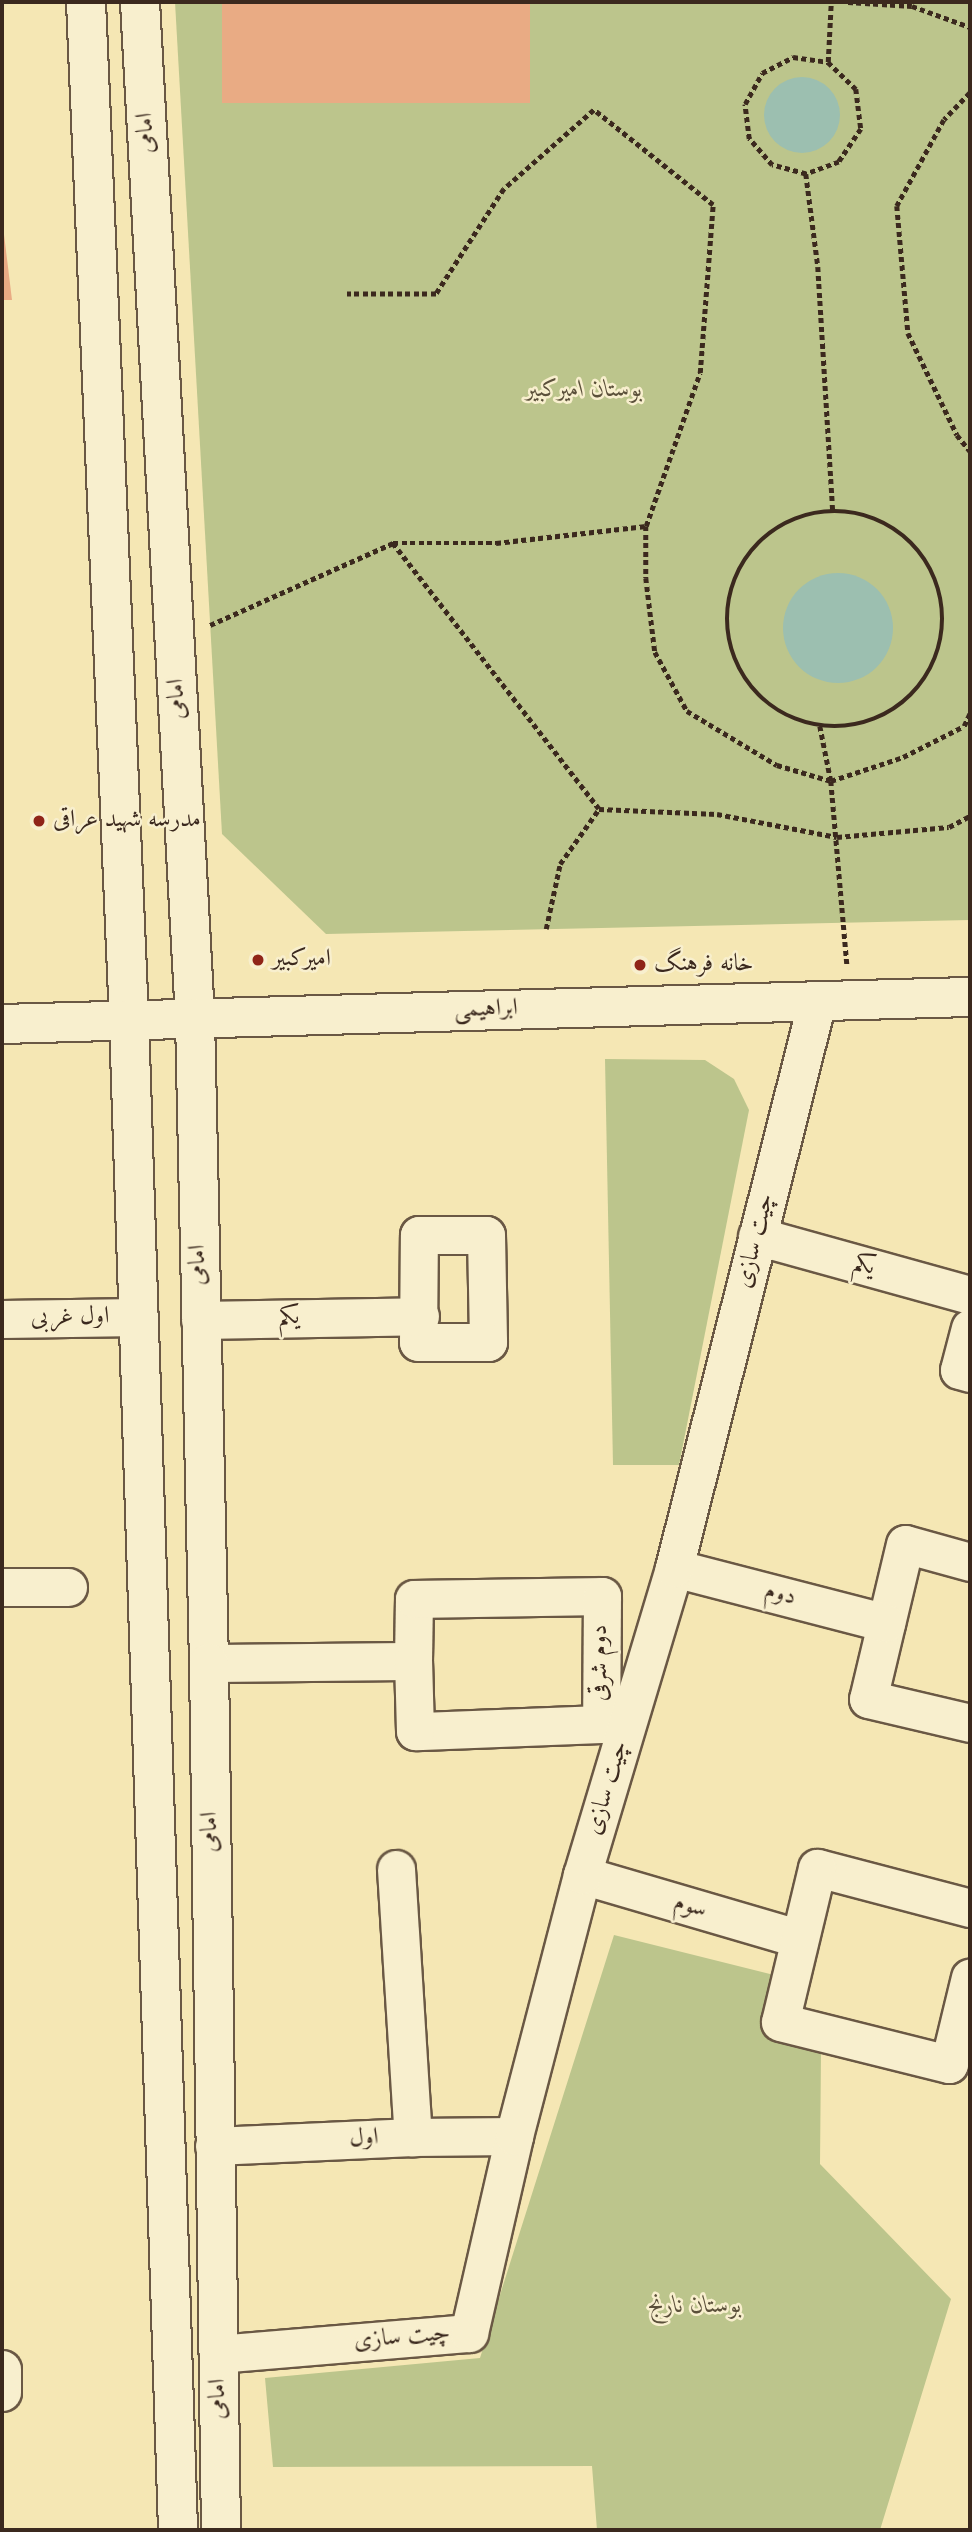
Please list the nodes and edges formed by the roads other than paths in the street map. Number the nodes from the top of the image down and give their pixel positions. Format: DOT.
graph roads {
  1 [pos="86,2"];
  2 [pos="140,2"];
  3 [pos="970,997"];
  4 [pos="832,1001"];
  5 [pos="195,1018"];
  6 [pos="129,1020"];
  7 [pos="2,1024"];
  8 [pos="757,1236"];
  9 [pos="970,1295"];
  10 [pos="420,1316"];
  11 [pos="139,1317"];
  12 [pos="2,1319"];
  13 [pos="200,1320"];
  14 [pos="970,1328"];
  15 [pos="970,1373"];
  16 [pos="970,1562"];
  17 [pos="674,1568"];
  18 [pos="2,1587"];
  19 [pos="68,1587"];
  20 [pos="886,1623"];
  21 [pos="413,1661"];
  22 [pos="209,1663"];
  23 [pos="970,1723"];
  24 [pos="396,1869"];
  25 [pos="582,1875"];
  26 [pos="970,1908"];
  27 [pos="798,1938"];
  28 [pos="970,1978"];
  29 [pos="514,2136"];
  30 [pos="413,2137"];
  31 [pos="214,2146"];
  32 [pos="218,2354"];
  33 [pos="2,2368"];
  34 [pos="2,2392"];
  35 [pos="178,2530"];
  36 [pos="221,2530"];
  1 -- 6 [label="main road, امامی"];
  2 -- 5 [label="main road, امامی"];
  3 -- 4 [label="main road, ابراهیمی"];
  4 -- 5 [label="main road, ابراهیمی"];
  4 -- 8 [label="street, چیت سازی"];
  5 -- 6 [label="main road, ابراهیمی"];
  5 -- 13 [label="main road, امامی"];
  6 -- 7 [label="main road, ابراهیمی"];
  6 -- 11 [label="main road, امامی"];
  8 -- 9 [label="street, یکم"];
  8 -- 17 [label="street, چیت سازی"];
  10 -- 13 [label="street, یکم"];
  11 -- 12 [label="street, اول غربی"];
  11 -- 13 [label="main road"];
  11 -- 35 [label="main road, امامی"];
  13 -- 22 [label="main road, امامی"];
  14 -- 15 [label="street"];
  16 -- 20 [label="street"];
  17 -- 20 [label="street, دوم"];
  17 -- 25 [label="street, چیت سازی"];
  18 -- 19 [label="street"];
  20 -- 23 [label="street"];
  21 -- 21 [label="street, دوم شرقی"];
  21 -- 22 [label="street"];
  22 -- 31 [label="main road, امامی"];
  24 -- 30 [label="street"];
  25 -- 27 [label="street, سوم"];
  25 -- 29 [label="street, چیت سازی"];
  26 -- 27 [label="street"];
  27 -- 28 [label="street"];
  29 -- 30 [label="street, اول"];
  29 -- 32 [label="street, چیت سازی"];
  30 -- 31 [label="street, اول"];
  31 -- 32 [label="main road, امامی"];
  32 -- 36 [label="main road, امامی"];
  33 -- 34 [label="street"];
}
